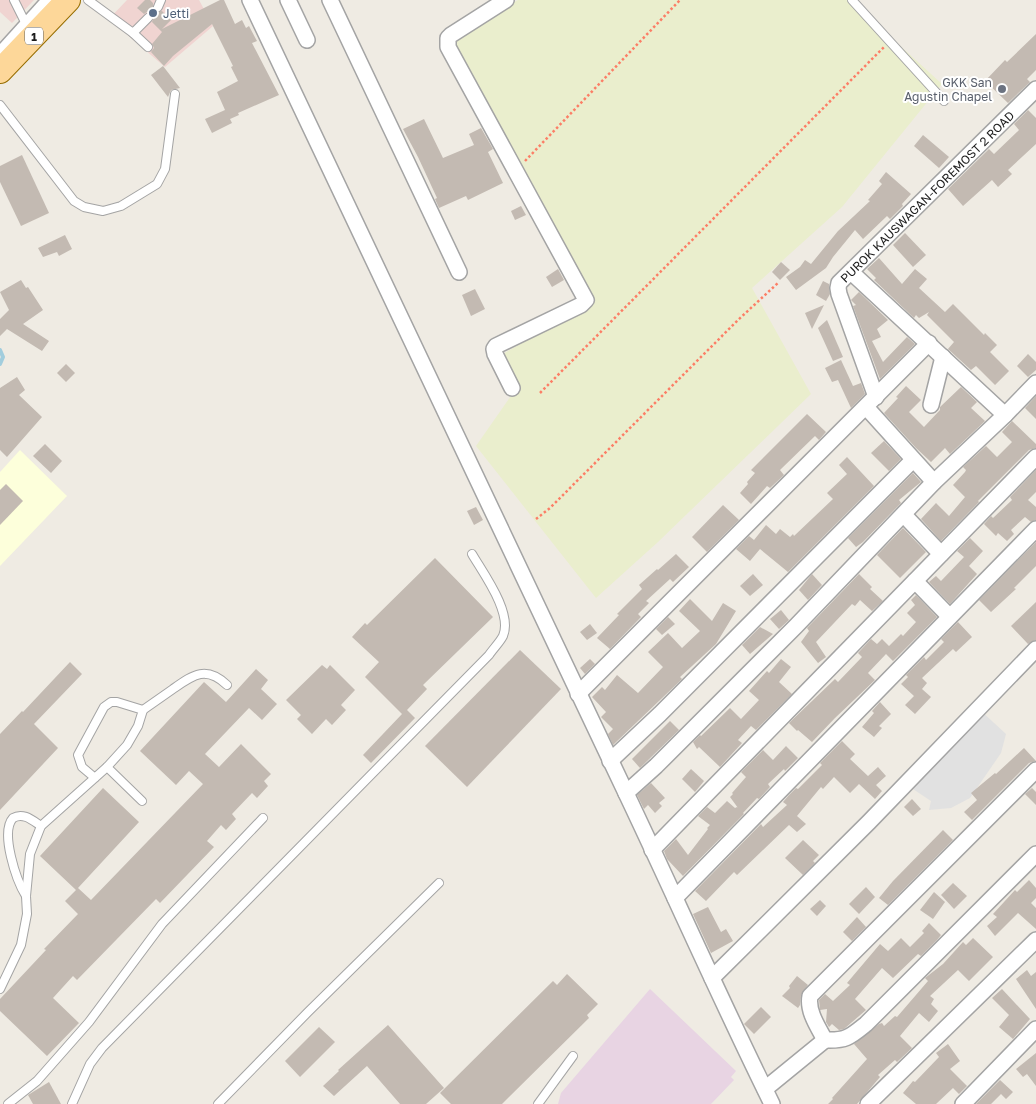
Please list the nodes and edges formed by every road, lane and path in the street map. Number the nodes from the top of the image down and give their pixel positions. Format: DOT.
graph roads {
  1 [pos="14,0"];
  2 [pos="50,0"];
  3 [pos="68,0"];
  4 [pos="88,0"];
  5 [pos="250,0"];
  6 [pos="288,0"];
  7 [pos="330,0"];
  8 [pos="506,0"];
  9 [pos="680,0"];
  10 [pos="852,0"];
  11 [pos="148,18"];
  12 [pos="30,31"];
  13 [pos="133,32"];
  14 [pos="307,40"];
  15 [pos="890,40"];
  16 [pos="148,46"];
  17 [pos="0,55"];
  18 [pos="0,71"];
  19 [pos="1036,89"];
  20 [pos="175,94"];
  21 [pos="944,100"];
  22 [pos="0,104"];
  23 [pos="516,170"];
  24 [pos="459,272"];
  25 [pos="851,272"];
  26 [pos="779,282"];
  27 [pos="929,343"];
  28 [pos="943,357"];
  29 [pos="1036,383"];
  30 [pos="512,388"];
  31 [pos="540,394"];
  32 [pos="871,402"];
  33 [pos="931,405"];
  34 [pos="1005,415"];
  35 [pos="1036,457"];
  36 [pos="914,460"];
  37 [pos="934,482"];
  38 [pos="904,515"];
  39 [pos="536,519"];
  40 [pos="1036,529"];
  41 [pos="472,554"];
  42 [pos="941,554"];
  43 [pos="915,581"];
  44 [pos="950,616"];
  45 [pos="1036,649"];
  46 [pos="228,685"];
  47 [pos="578,694"];
  48 [pos="144,710"];
  49 [pos="610,761"];
  50 [pos="107,767"];
  51 [pos="1036,770"];
  52 [pos="95,778"];
  53 [pos="626,793"];
  54 [pos="142,801"];
  55 [pos="263,818"];
  56 [pos="41,826"];
  57 [pos="652,850"];
  58 [pos="1036,854"];
  59 [pos="439,883"];
  60 [pos="26,896"];
  61 [pos="675,898"];
  62 [pos="1036,940"];
  63 [pos="712,978"];
  64 [pos="0,989"];
  65 [pos="1036,1029"];
  66 [pos="825,1040"];
  67 [pos="573,1056"];
  68 [pos="765,1090"];
  69 [pos="8,1104"];
  70 [pos="72,1104"];
  71 [pos="218,1104"];
  72 [pos="538,1104"];
  73 [pos="772,1104"];
  74 [pos="868,1104"];
  75 [pos="963,1104"];
  1 -- 12 [label="lane"];
  2 -- 12 [label="street"];
  3 -- 12 [label="main road, 1"];
  4 -- 13 [label="lane"];
  5 -- 47 [label="street"];
  6 -- 14 [label="street"];
  7 -- 24 [label="street"];
  8 -- 23 [label="street"];
  9 -- 23 [label="path"];
  10 -- 15 [label="lane"];
  11 -- 13 [label="lane"];
  12 -- 17 [label="street"];
  12 -- 18 [label="main road, 1"];
  13 -- 16 [label="lane"];
  15 -- 21 [label="lane"];
  15 -- 31 [label="path"];
  19 -- 25 [label="street, PUROK KAUSWAGAN-FOREMOST 2 ROAD"];
  20 -- 22 [label="lane"];
  23 -- 30 [label="street"];
  25 -- 27 [label="street"];
  25 -- 32 [label="street, PUROK KAUSWAGAN-FOREMOST 2 ROAD"];
  26 -- 39 [label="path"];
  27 -- 28 [label="street"];
  27 -- 32 [label="street"];
  28 -- 33 [label="street"];
  28 -- 34 [label="street"];
  29 -- 34 [label="street"];
  32 -- 36 [label="street"];
  32 -- 47 [label="street"];
  34 -- 37 [label="street"];
  35 -- 42 [label="street"];
  36 -- 37 [label="street"];
  36 -- 49 [label="street"];
  37 -- 38 [label="street"];
  38 -- 42 [label="street"];
  38 -- 53 [label="street"];
  40 -- 44 [label="street"];
  41 -- 70 [label="lane"];
  42 -- 43 [label="street"];
  43 -- 44 [label="street"];
  43 -- 57 [label="street"];
  44 -- 61 [label="street"];
  45 -- 63 [label="street"];
  46 -- 48 [label="lane"];
  47 -- 49 [label="street"];
  48 -- 50 [label="lane"];
  48 -- 52 [label="lane"];
  49 -- 53 [label="street"];
  50 -- 52 [label="lane"];
  50 -- 54 [label="lane"];
  51 -- 66 [label="street"];
  52 -- 56 [label="lane"];
  53 -- 57 [label="street"];
  55 -- 69 [label="lane"];
  56 -- 60 [label="lane"];
  56 -- 60 [label="lane"];
  57 -- 61 [label="street"];
  58 -- 66 [label="street"];
  59 -- 71 [label="lane"];
  60 -- 64 [label="lane"];
  61 -- 63 [label="street"];
  62 -- 74 [label="street"];
  63 -- 68 [label="street"];
  65 -- 75 [label="street"];
  66 -- 68 [label="street"];
  67 -- 72 [label="lane"];
  68 -- 73 [label="street"];
}
